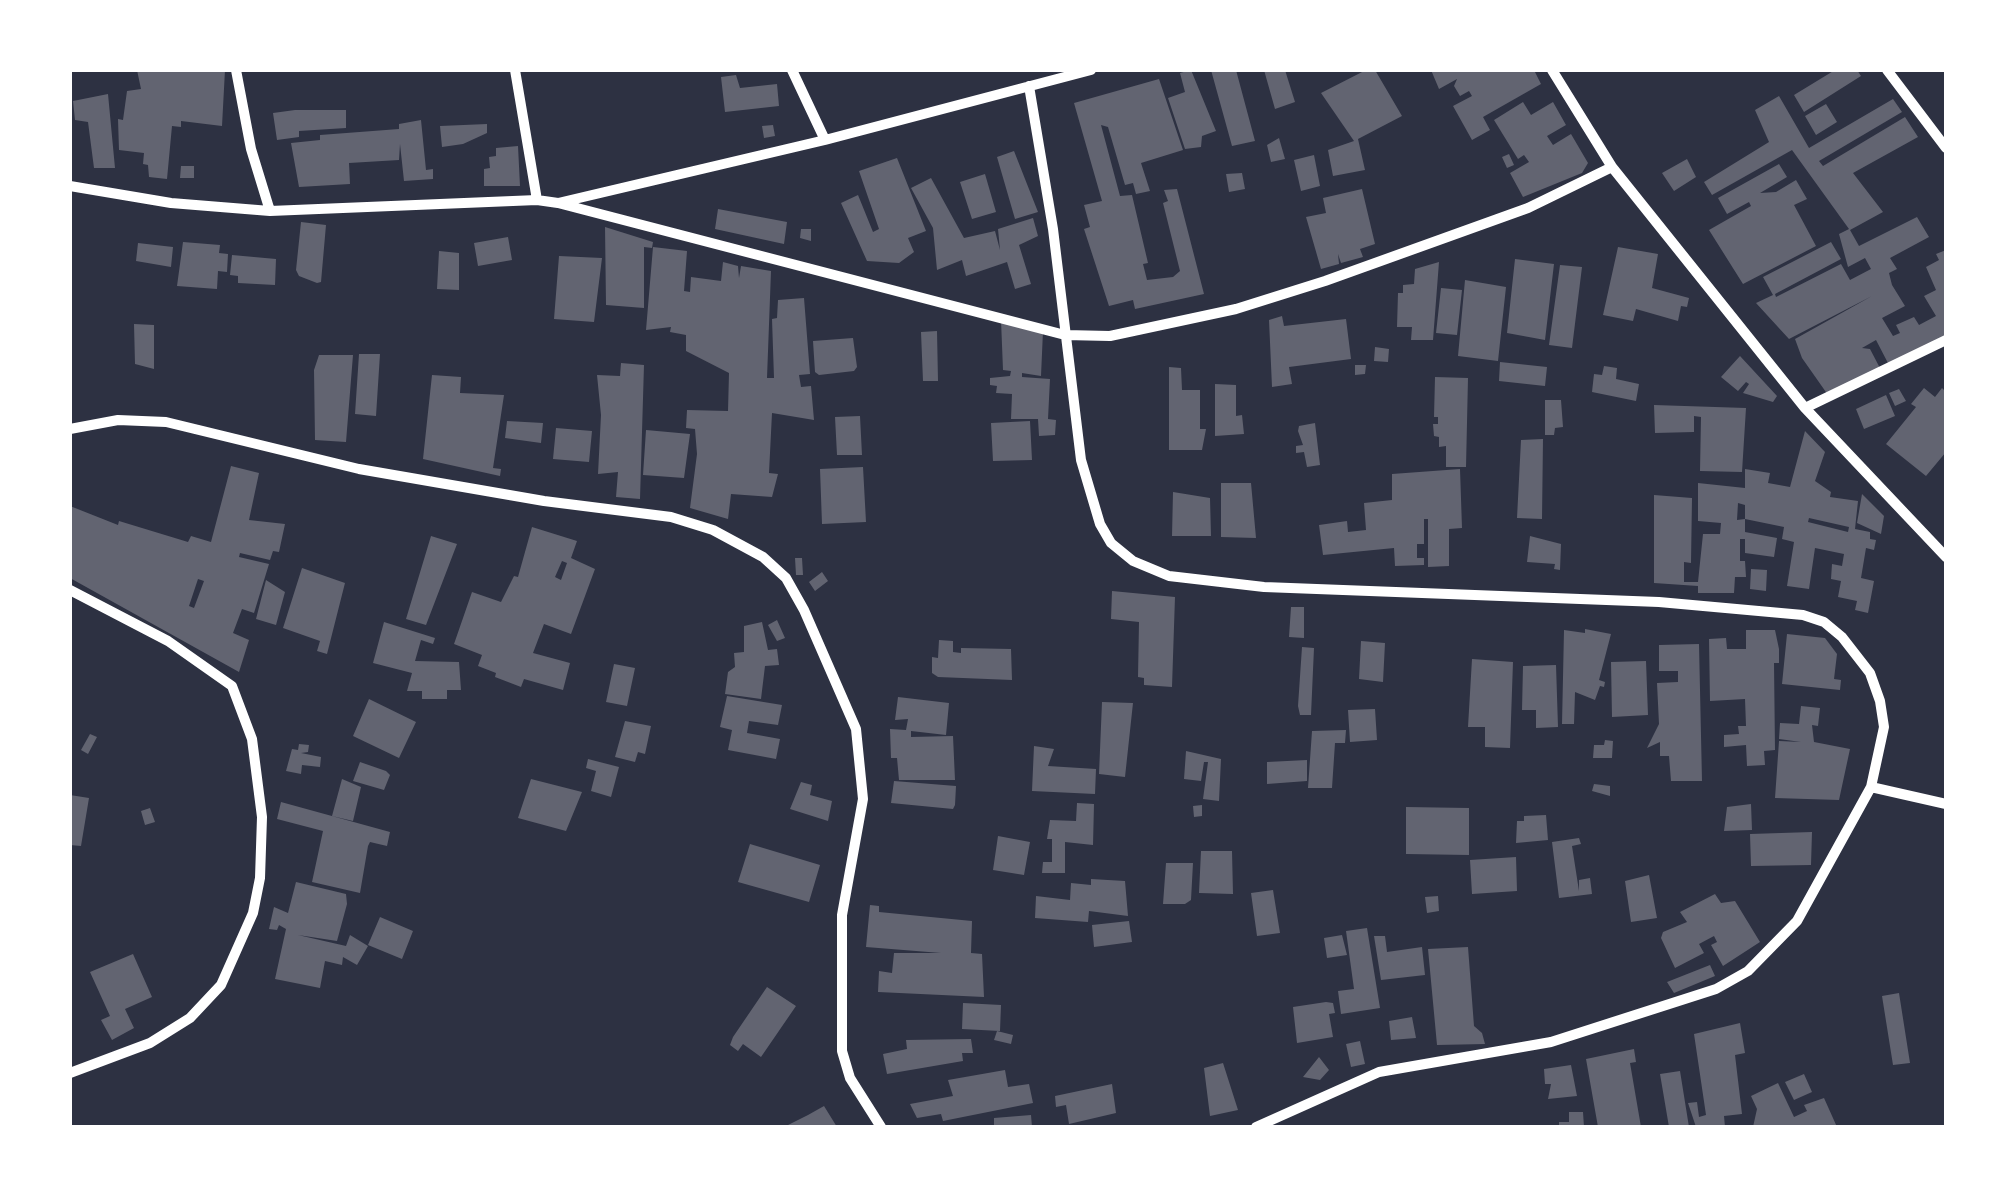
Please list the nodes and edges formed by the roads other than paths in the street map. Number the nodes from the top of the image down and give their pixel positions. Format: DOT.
graph roads {
  1 [pos="236,70"];
  2 [pos="516,70"];
  3 [pos="792,70"];
  4 [pos="1092,70"];
  5 [pos="1552,70"];
  6 [pos="1888,70"];
  7 [pos="1028,86"];
  8 [pos="824,140"];
  9 [pos="1946,148"];
  10 [pos="1612,167"];
  11 [pos="70,186"];
  12 [pos="537,200"];
  13 [pos="558,203"];
  14 [pos="270,211"];
  15 [pos="1065,336"];
  16 [pos="1946,340"];
  17 [pos="1804,408"];
  18 [pos="70,429"];
  19 [pos="1946,557"];
  20 [pos="70,590"];
  21 [pos="1871,787"];
  22 [pos="1946,804"];
  23 [pos="70,1073"];
  24 [pos="881,1127"];
  25 [pos="1256,1127"];
  1 -- 14 [label="street"];
  2 -- 12 [label="street"];
  3 -- 8 [label="street"];
  4 -- 7 [label="street"];
  5 -- 10 [label="street"];
  6 -- 9 [label="street"];
  7 -- 8 [label="street"];
  7 -- 15 [label="street"];
  8 -- 13 [label="street"];
  10 -- 15 [label="street"];
  10 -- 17 [label="street"];
  11 -- 14 [label="street"];
  12 -- 13 [label="street"];
  12 -- 14 [label="street"];
  13 -- 15 [label="street"];
  15 -- 21 [label="street"];
  16 -- 17 [label="street"];
  17 -- 19 [label="street"];
  18 -- 24 [label="street"];
  20 -- 23 [label="street"];
  21 -- 22 [label="street"];
  21 -- 25 [label="street"];
}
